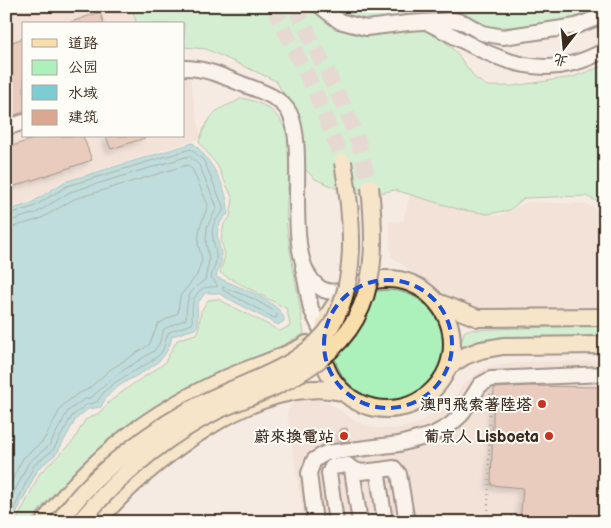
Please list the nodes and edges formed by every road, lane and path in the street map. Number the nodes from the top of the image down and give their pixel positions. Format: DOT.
graph roads {
  1 [pos="320,6"];
  2 [pos="605,14"];
  3 [pos="425,21"];
  4 [pos="605,50"];
  5 [pos="185,68"];
  6 [pos="22,123"];
  7 [pos="6,128"];
  8 [pos="343,162"];
  9 [pos="370,187"];
  10 [pos="300,252"];
  11 [pos="349,290"];
  12 [pos="438,302"];
  13 [pos="605,317"];
  14 [pos="322,332"];
  15 [pos="605,345"];
  16 [pos="449,366"];
  17 [pos="605,374"];
  18 [pos="491,379"];
  19 [pos="342,392"];
  20 [pos="351,468"];
  21 [pos="380,470"];
  22 [pos="520,516"];
  23 [pos="44,522"];
  24 [pos="59,522"];
  25 [pos="80,522"];
  26 [pos="97,522"];
  27 [pos="315,522"];
  28 [pos="336,522"];
  29 [pos="360,522"];
  30 [pos="385,522"];
  31 [pos="407,522"];
  1 -- 3 [label="street"];
  2 -- 3 [label="street"];
  3 -- 4 [label="street"];
  5 -- 10 [label="street"];
  6 -- 7 [label="street"];
  8 -- 24 [label="main road, bridge"];
  9 -- 25 [label="main road, bridge"];
  10 -- 11 [label="street"];
  10 -- 14 [label="street"];
  11 -- 12 [label="main road"];
  11 -- 14 [label="main road"];
  12 -- 13 [label="main road"];
  12 -- 16 [label="main road"];
  14 -- 19 [label="main road"];
  14 -- 23 [label="main road"];
  15 -- 16 [label="main road"];
  16 -- 19 [label="main road"];
  17 -- 18 [label="street"];
  18 -- 22 [label="path"];
  18 -- 27 [label="street"];
  19 -- 26 [label="main road"];
  20 -- 21 [label="street"];
  20 -- 28 [label="street"];
  20 -- 29 [label="street"];
  21 -- 30 [label="street"];
  21 -- 31 [label="street"];
}
